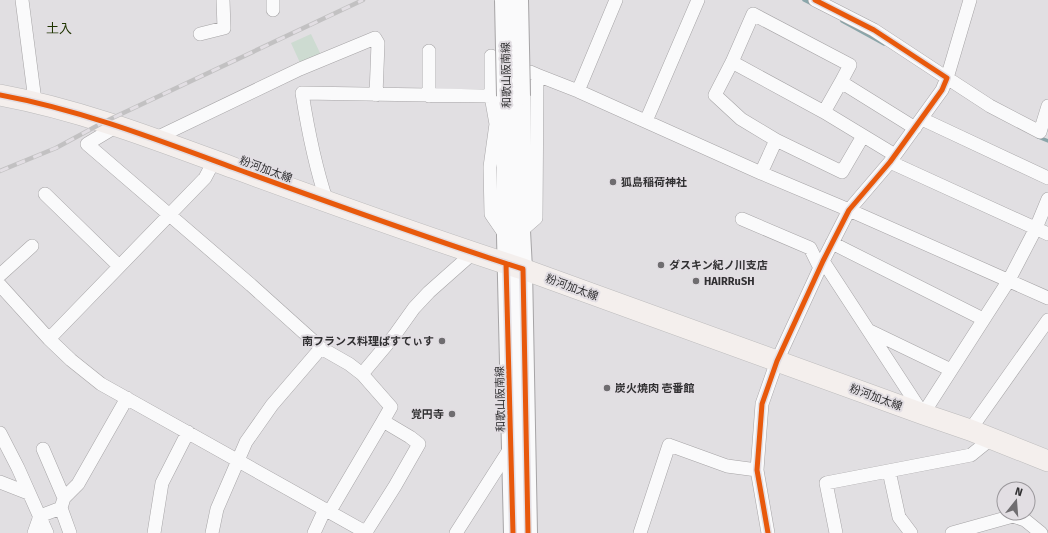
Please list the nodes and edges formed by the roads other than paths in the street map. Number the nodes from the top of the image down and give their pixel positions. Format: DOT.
graph roads {
  1 [pos="22,0"];
  2 [pos="223,0"];
  3 [pos="504,0"];
  4 [pos="519,0"];
  5 [pos="616,0"];
  6 [pos="698,0"];
  7 [pos="815,0"];
  8 [pos="970,0"];
  9 [pos="200,34"];
  10 [pos="429,51"];
  11 [pos="732,62"];
  12 [pos="537,75"];
  13 [pos="947,78"];
  14 [pos="842,82"];
  15 [pos="578,91"];
  16 [pos="376,95"];
  17 [pos="0,96"];
  18 [pos="429,96"];
  19 [pos="506,96"];
  20 [pos="33,102"];
  21 [pos="1048,106"];
  22 [pos="824,112"];
  23 [pos="646,122"];
  24 [pos="918,124"];
  25 [pos="117,126"];
  26 [pos="1044,134"];
  27 [pos="863,136"];
  28 [pos="154,139"];
  29 [pos="776,140"];
  30 [pos="893,159"];
  31 [pos="214,161"];
  32 [pos="762,173"];
  33 [pos="1048,178"];
  34 [pos="45,194"];
  35 [pos="1048,199"];
  36 [pos="327,202"];
  37 [pos="849,210"];
  38 [pos="169,215"];
  39 [pos="742,219"];
  40 [pos="1036,228"];
  41 [pos="514,234"];
  42 [pos="1048,234"];
  43 [pos="832,243"];
  44 [pos="32,246"];
  45 [pos="473,253"];
  46 [pos="821,265"];
  47 [pos="119,266"];
  48 [pos="515,267"];
  49 [pos="0,275"];
  50 [pos="1009,280"];
  51 [pos="0,285"];
  52 [pos="1048,298"];
  53 [pos="984,319"];
  54 [pos="1048,320"];
  55 [pos="870,331"];
  56 [pos="49,339"];
  57 [pos="321,348"];
  58 [pos="777,361"];
  59 [pos="951,370"];
  60 [pos="362,374"];
  61 [pos="127,398"];
  62 [pos="923,414"];
  63 [pos="383,421"];
  64 [pos="970,430"];
  65 [pos="188,432"];
  66 [pos="0,433"];
  67 [pos="992,438"];
  68 [pos="511,447"];
  69 [pos="43,449"];
  70 [pos="238,460"];
  71 [pos="1048,461"];
  72 [pos="757,470"];
  73 [pos="889,471"];
  74 [pos="0,482"];
  75 [pos="28,493"];
  76 [pos="63,503"];
  77 [pos="328,510"];
  78 [pos="40,516"];
  79 [pos="366,532"];
  80 [pos="34,533"];
  81 [pos="47,533"];
  82 [pos="70,533"];
  83 [pos="154,533"];
  84 [pos="212,533"];
  85 [pos="314,533"];
  86 [pos="456,533"];
  87 [pos="513,533"];
  88 [pos="528,533"];
  89 [pos="640,533"];
  90 [pos="768,533"];
  91 [pos="836,533"];
  92 [pos="911,533"];
  93 [pos="952,533"];
  94 [pos="1041,533"];
  1 -- 20 [label="street"];
  2 -- 9 [label="street"];
  3 -- 19 [label="main road, 和歌山阪南線, bridge"];
  4 -- 19 [label="main road, 和歌山阪南線, bridge"];
  5 -- 15 [label="street"];
  6 -- 23 [label="street"];
  7 -- 13 [label="street"];
  8 -- 13 [label="street"];
  10 -- 18 [label="street"];
  11 -- 14 [label="street"];
  11 -- 22 [label="street"];
  11 -- 29 [label="street"];
  12 -- 15 [label="street"];
  12 -- 19 [label="street"];
  12 -- 41 [label="street"];
  13 -- 24 [label="street"];
  13 -- 26 [label="street"];
  14 -- 22 [label="street"];
  14 -- 24 [label="street"];
  15 -- 23 [label="street"];
  16 -- 18 [label="street"];
  16 -- 28 [label="street"];
  16 -- 36 [label="street"];
  17 -- 20 [label="main road, 粉河加太線"];
  18 -- 19 [label="street"];
  19 -- 41 [label="main road, 和歌山阪南線"];
  19 -- 41 [label="street"];
  20 -- 25 [label="main road, 粉河加太線"];
  21 -- 26 [label="street"];
  22 -- 27 [label="street"];
  23 -- 32 [label="street"];
  24 -- 30 [label="street"];
  24 -- 33 [label="street"];
  25 -- 28 [label="main road, 粉河加太線"];
  25 -- 38 [label="street"];
  27 -- 29 [label="street"];
  27 -- 30 [label="street"];
  28 -- 31 [label="main road, 粉河加太線"];
  29 -- 32 [label="street"];
  30 -- 37 [label="street"];
  30 -- 40 [label="street"];
  31 -- 36 [label="main road, 粉河加太線"];
  31 -- 38 [label="street"];
  32 -- 37 [label="street"];
  34 -- 47 [label="street"];
  35 -- 40 [label="street"];
  36 -- 45 [label="main road, 粉河加太線"];
  37 -- 43 [label="street"];
  37 -- 50 [label="street"];
  38 -- 47 [label="street"];
  38 -- 57 [label="street"];
  39 -- 46 [label="street"];
  40 -- 42 [label="street"];
  40 -- 50 [label="street"];
  41 -- 48 [label="main road, 和歌山阪南線"];
  43 -- 46 [label="street"];
  43 -- 53 [label="street"];
  44 -- 49 [label="street"];
  45 -- 48 [label="main road, 粉河加太線"];
  45 -- 60 [label="street"];
  46 -- 55 [label="street"];
  46 -- 58 [label="street"];
  47 -- 56 [label="street"];
  48 -- 58 [label="main road, 粉河加太線"];
  48 -- 68 [label="main road, 和歌山阪南線"];
  48 -- 88 [label="main road, 和歌山阪南線"];
  50 -- 52 [label="street"];
  50 -- 53 [label="street"];
  51 -- 56 [label="street"];
  53 -- 59 [label="street"];
  54 -- 64 [label="street"];
  55 -- 59 [label="street"];
  55 -- 62 [label="street"];
  56 -- 61 [label="street"];
  57 -- 60 [label="street"];
  57 -- 70 [label="street"];
  58 -- 62 [label="main road, 粉河加太線"];
  58 -- 72 [label="street"];
  59 -- 62 [label="street"];
  60 -- 63 [label="street"];
  61 -- 65 [label="street"];
  61 -- 76 [label="street"];
  62 -- 64 [label="main road, 粉河加太線"];
  63 -- 77 [label="street"];
  63 -- 79 [label="street"];
  64 -- 67 [label="main road, 粉河加太線"];
  65 -- 70 [label="street"];
  65 -- 83 [label="street"];
  66 -- 75 [label="street"];
  67 -- 71 [label="main road, 粉河加太線"];
  67 -- 73 [label="street"];
  68 -- 86 [label="street"];
  68 -- 87 [label="main road, 和歌山阪南線"];
  69 -- 76 [label="street"];
  70 -- 77 [label="street"];
  70 -- 84 [label="street"];
  72 -- 89 [label="street"];
  72 -- 90 [label="street"];
  73 -- 91 [label="street"];
  73 -- 92 [label="street"];
  74 -- 75 [label="street"];
  75 -- 78 [label="street"];
  76 -- 78 [label="street"];
  76 -- 82 [label="street"];
  77 -- 79 [label="street"];
  77 -- 85 [label="street"];
  78 -- 80 [label="street"];
  78 -- 81 [label="street"];
  93 -- 94 [label="street"];
}
